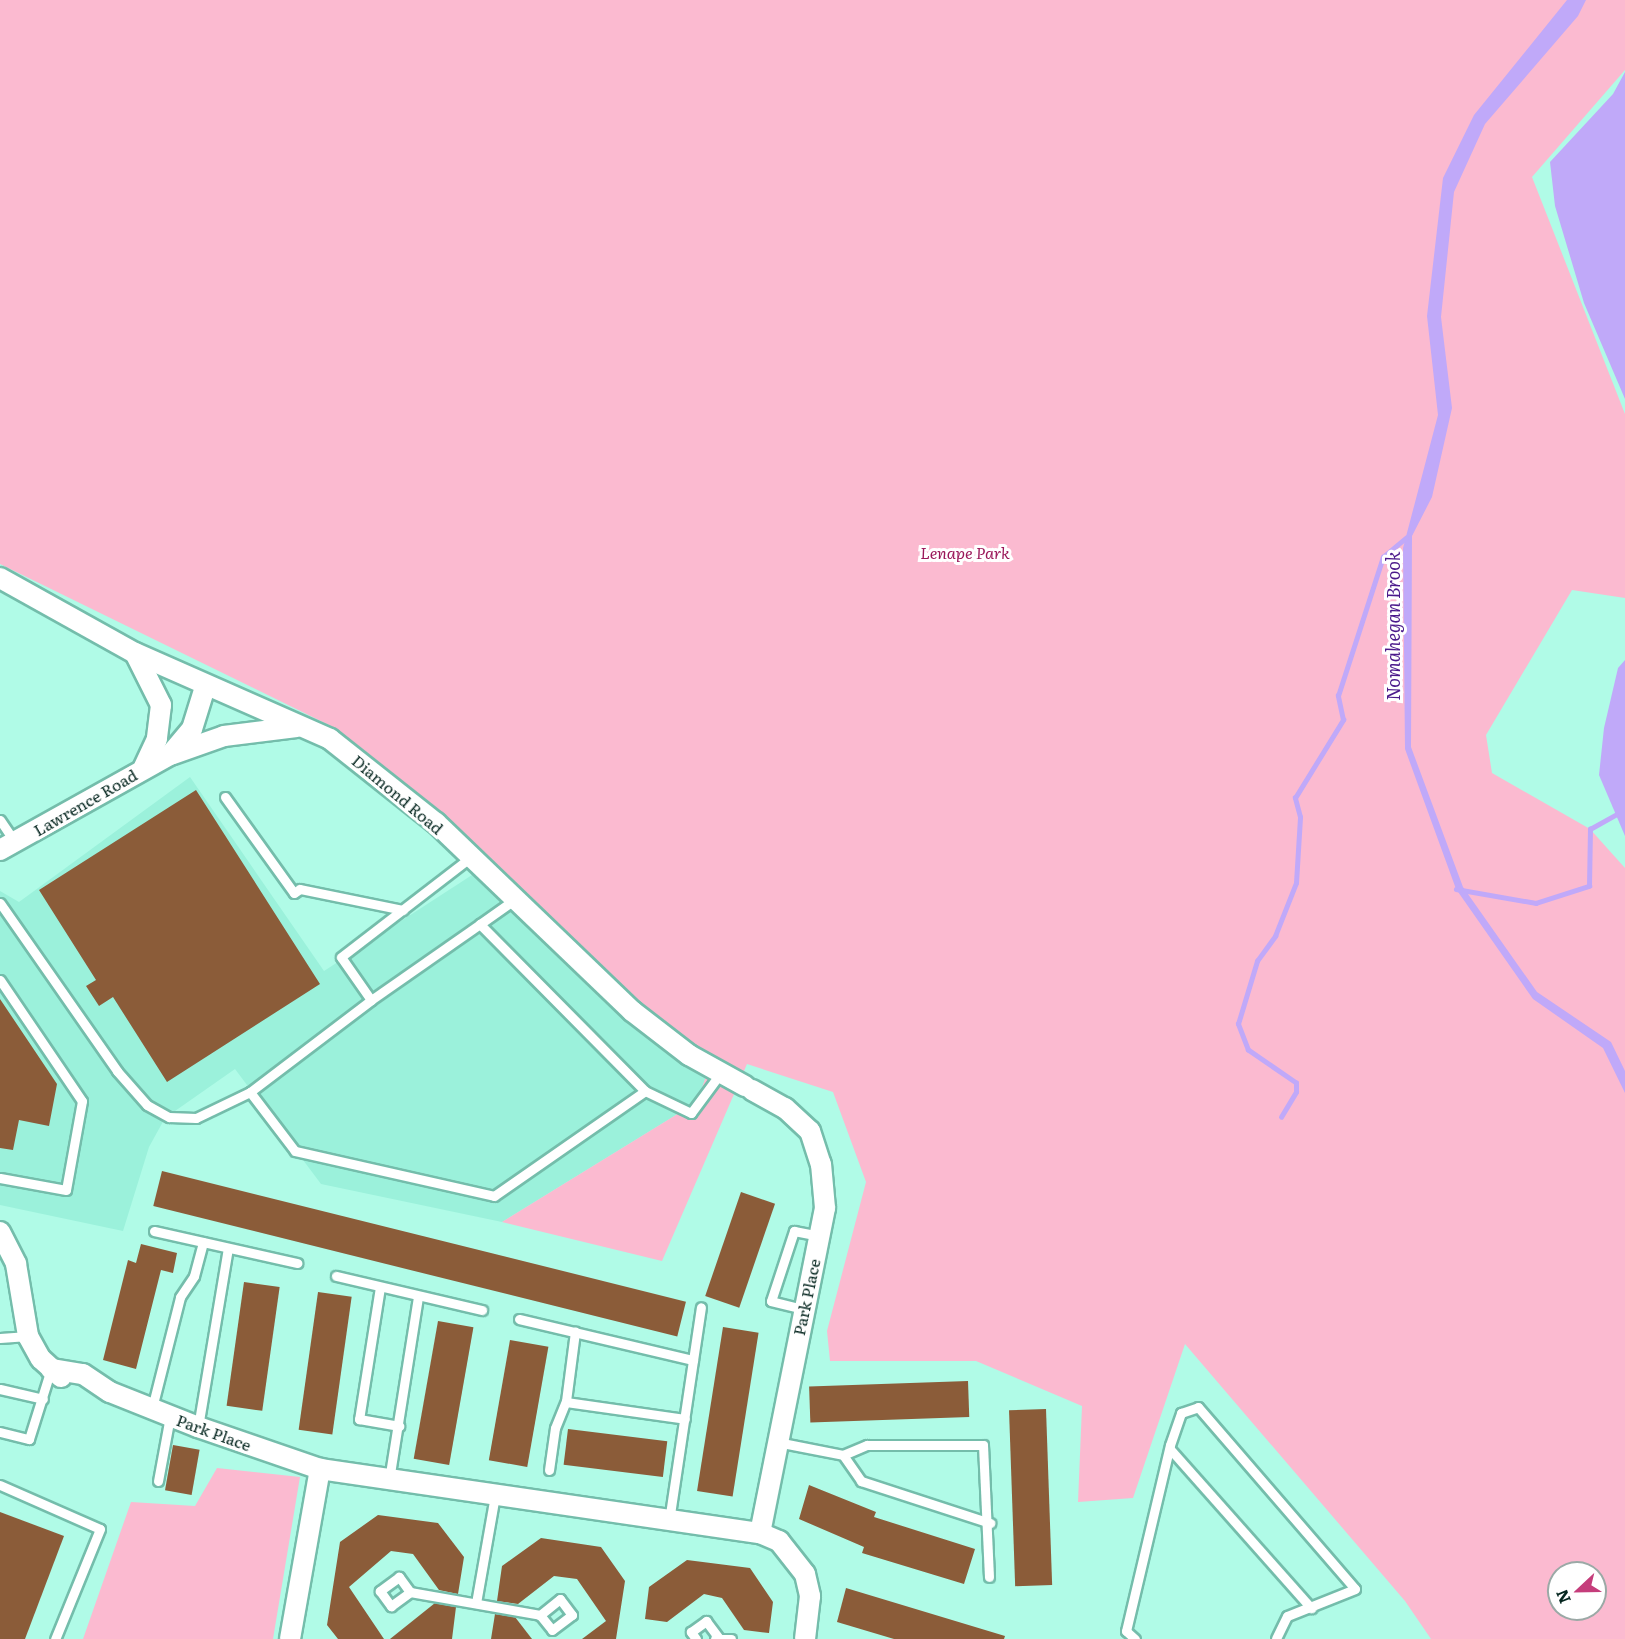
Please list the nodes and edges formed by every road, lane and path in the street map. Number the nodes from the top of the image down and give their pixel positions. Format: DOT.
graph roads {
  1 [pos="0,578"];
  2 [pos="135,653"];
  3 [pos="206,687"];
  4 [pos="299,727"];
  5 [pos="170,755"];
  6 [pos="144,767"];
  7 [pos="225,796"];
  8 [pos="0,820"];
  9 [pos="8,846"];
  10 [pos="471,857"];
  11 [pos="514,900"];
  12 [pos="0,903"];
  13 [pos="403,910"];
  14 [pos="480,924"];
  15 [pos="0,980"];
  16 [pos="371,1000"];
  17 [pos="720,1074"];
  18 [pos="749,1088"];
  19 [pos="645,1091"];
  20 [pos="250,1092"];
  21 [pos="0,1178"];
  22 [pos="154,1231"];
  23 [pos="0,1232"];
  24 [pos="819,1236"];
  25 [pos="203,1242"];
  26 [pos="228,1248"];
  27 [pos="297,1263"];
  28 [pos="336,1276"];
  29 [pos="380,1287"];
  30 [pos="418,1296"];
  31 [pos="701,1307"];
  32 [pos="803,1309"];
  33 [pos="482,1310"];
  34 [pos="519,1319"];
  35 [pos="575,1332"];
  36 [pos="28,1335"];
  37 [pos="0,1338"];
  38 [pos="693,1360"];
  39 [pos="51,1369"];
  40 [pos="0,1389"];
  41 [pos="43,1399"];
  42 [pos="566,1402"];
  43 [pos="161,1412"];
  44 [pos="685,1419"];
  45 [pos="399,1426"];
  46 [pos="198,1427"];
  47 [pos="0,1432"];
  48 [pos="774,1441"];
  49 [pos="1170,1449"];
  50 [pos="843,1455"];
  51 [pos="320,1469"];
  52 [pos="549,1470"];
  53 [pos="389,1480"];
  54 [pos="158,1481"];
  55 [pos="0,1485"];
  56 [pos="495,1495"];
  57 [pos="669,1522"];
  58 [pos="990,1523"];
  59 [pos="760,1533"];
  60 [pos="989,1577"];
  61 [pos="410,1592"];
  62 [pos="476,1603"];
  63 [pos="1311,1608"];
  64 [pos="540,1615"];
  65 [pos="716,1638"];
  66 [pos="55,1639"];
  67 [pos="290,1639"];
  68 [pos="696,1639"];
  69 [pos="731,1639"];
  70 [pos="805,1639"];
  71 [pos="1136,1639"];
  72 [pos="1276,1639"];
  1 -- 2 [label="street, Diamond Road"];
  2 -- 3 [label="street, Diamond Road"];
  2 -- 6 [label="street"];
  3 -- 4 [label="street, Diamond Road"];
  3 -- 5 [label="street, Lawrence Road"];
  4 -- 5 [label="street, Lawrence Road"];
  4 -- 10 [label="street, Diamond Road"];
  5 -- 6 [label="street, Lawrence Road"];
  6 -- 9 [label="street, Lawrence Road"];
  7 -- 13 [label="lane"];
  8 -- 9 [label="lane"];
  10 -- 11 [label="street, Diamond Road"];
  10 -- 13 [label="lane"];
  11 -- 14 [label="lane"];
  11 -- 17 [label="street, Diamond Road"];
  12 -- 20 [label="lane"];
  13 -- 16 [label="lane"];
  14 -- 16 [label="lane"];
  14 -- 19 [label="lane"];
  15 -- 21 [label="lane"];
  16 -- 20 [label="lane"];
  17 -- 18 [label="street, Diamond Road"];
  17 -- 19 [label="lane"];
  18 -- 24 [label="street, Park Place"];
  19 -- 20 [label="lane"];
  22 -- 25 [label="lane"];
  23 -- 36 [label="street"];
  24 -- 32 [label="street, Park Place"];
  24 -- 32 [label="lane"];
  25 -- 26 [label="lane"];
  25 -- 43 [label="lane"];
  26 -- 27 [label="lane"];
  26 -- 46 [label="lane"];
  28 -- 29 [label="lane"];
  29 -- 30 [label="lane"];
  29 -- 45 [label="lane"];
  30 -- 33 [label="lane"];
  30 -- 45 [label="lane"];
  31 -- 38 [label="lane"];
  32 -- 48 [label="street, Park Place"];
  34 -- 35 [label="lane"];
  35 -- 38 [label="lane"];
  35 -- 42 [label="lane"];
  36 -- 37 [label="lane"];
  36 -- 39 [label="street"];
  38 -- 44 [label="lane"];
  39 -- 41 [label="lane"];
  39 -- 43 [label="street, Park Place"];
  40 -- 41 [label="lane"];
  41 -- 47 [label="lane"];
  42 -- 44 [label="lane"];
  42 -- 52 [label="lane"];
  43 -- 46 [label="street, Park Place"];
  43 -- 54 [label="lane"];
  44 -- 57 [label="lane"];
  45 -- 53 [label="lane"];
  46 -- 51 [label="street, Park Place"];
  48 -- 50 [label="lane"];
  48 -- 59 [label="street, Park Place"];
  49 -- 63 [label="lane"];
  49 -- 63 [label="lane"];
  49 -- 71 [label="lane"];
  50 -- 58 [label="lane"];
  50 -- 58 [label="lane"];
  51 -- 53 [label="street, Park Place"];
  51 -- 67 [label="street"];
  53 -- 56 [label="street, Park Place"];
  55 -- 66 [label="lane"];
  56 -- 57 [label="street, Park Place"];
  56 -- 62 [label="lane"];
  57 -- 59 [label="street, Park Place"];
  58 -- 60 [label="lane"];
  59 -- 70 [label="street, Park Place"];
  61 -- 62 [label="lane"];
  62 -- 64 [label="lane"];
  63 -- 72 [label="lane"];
  65 -- 68 [label="lane"];
  65 -- 69 [label="lane"];
}
